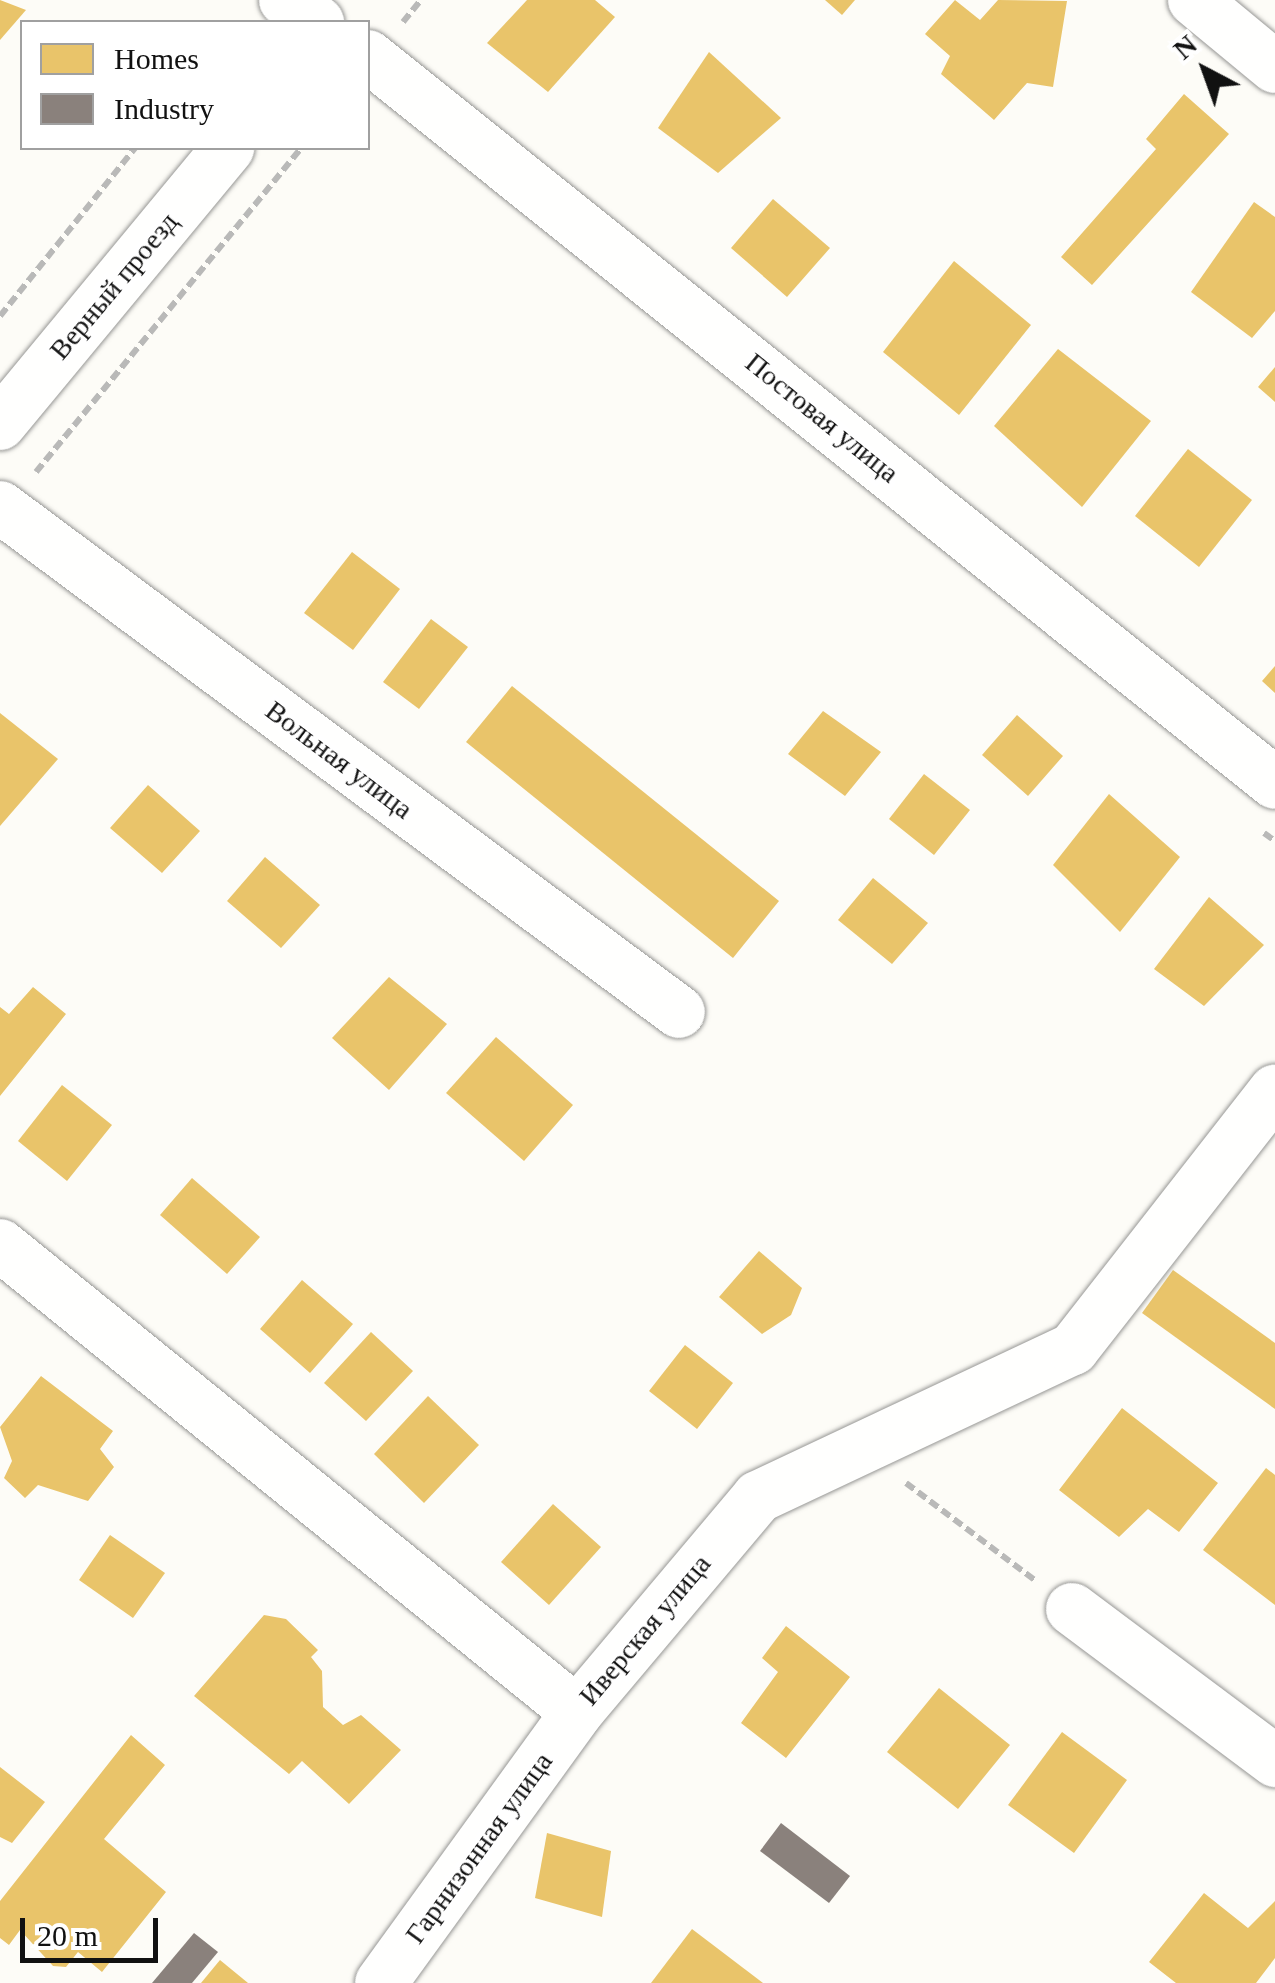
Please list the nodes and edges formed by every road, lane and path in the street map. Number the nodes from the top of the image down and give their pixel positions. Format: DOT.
graph roads {
  1 [pos="285,0"];
  2 [pos="350,0"];
  3 [pos="1194,0"];
  4 [pos="315,20"];
  5 [pos="334,20"];
  6 [pos="370,58"];
  7 [pos="1275,67"];
  8 [pos="132,150"];
  9 [pos="226,150"];
  10 [pos="299,150"];
  11 [pos="0,316"];
  12 [pos="0,424"];
  13 [pos="2,508"];
  14 [pos="1275,783"];
  15 [pos="679,1012"];
  16 [pos="1275,1090"];
  17 [pos="0,1244"];
  18 [pos="891,1471"];
  19 [pos="1072,1610"];
  20 [pos="577,1712"];
  21 [pos="1275,1761"];
  22 [pos="381,1983"];
  1 -- 4 [label="street"];
  2 -- 5 [label="street"];
  3 -- 7 [label="street"];
  6 -- 14 [label="street, Постовая улица"];
  8 -- 11 [label="path"];
  9 -- 12 [label="street, Верный проезд"];
  10 -- 13 [label="path"];
  13 -- 15 [label="street, Вольная улица"];
  16 -- 20 [label="street, Иверская улица"];
  17 -- 20 [label="street, Иверская улица"];
  18 -- 19 [label="path"];
  19 -- 21 [label="street"];
  20 -- 22 [label="street, Гарнизонная улица"];
}
